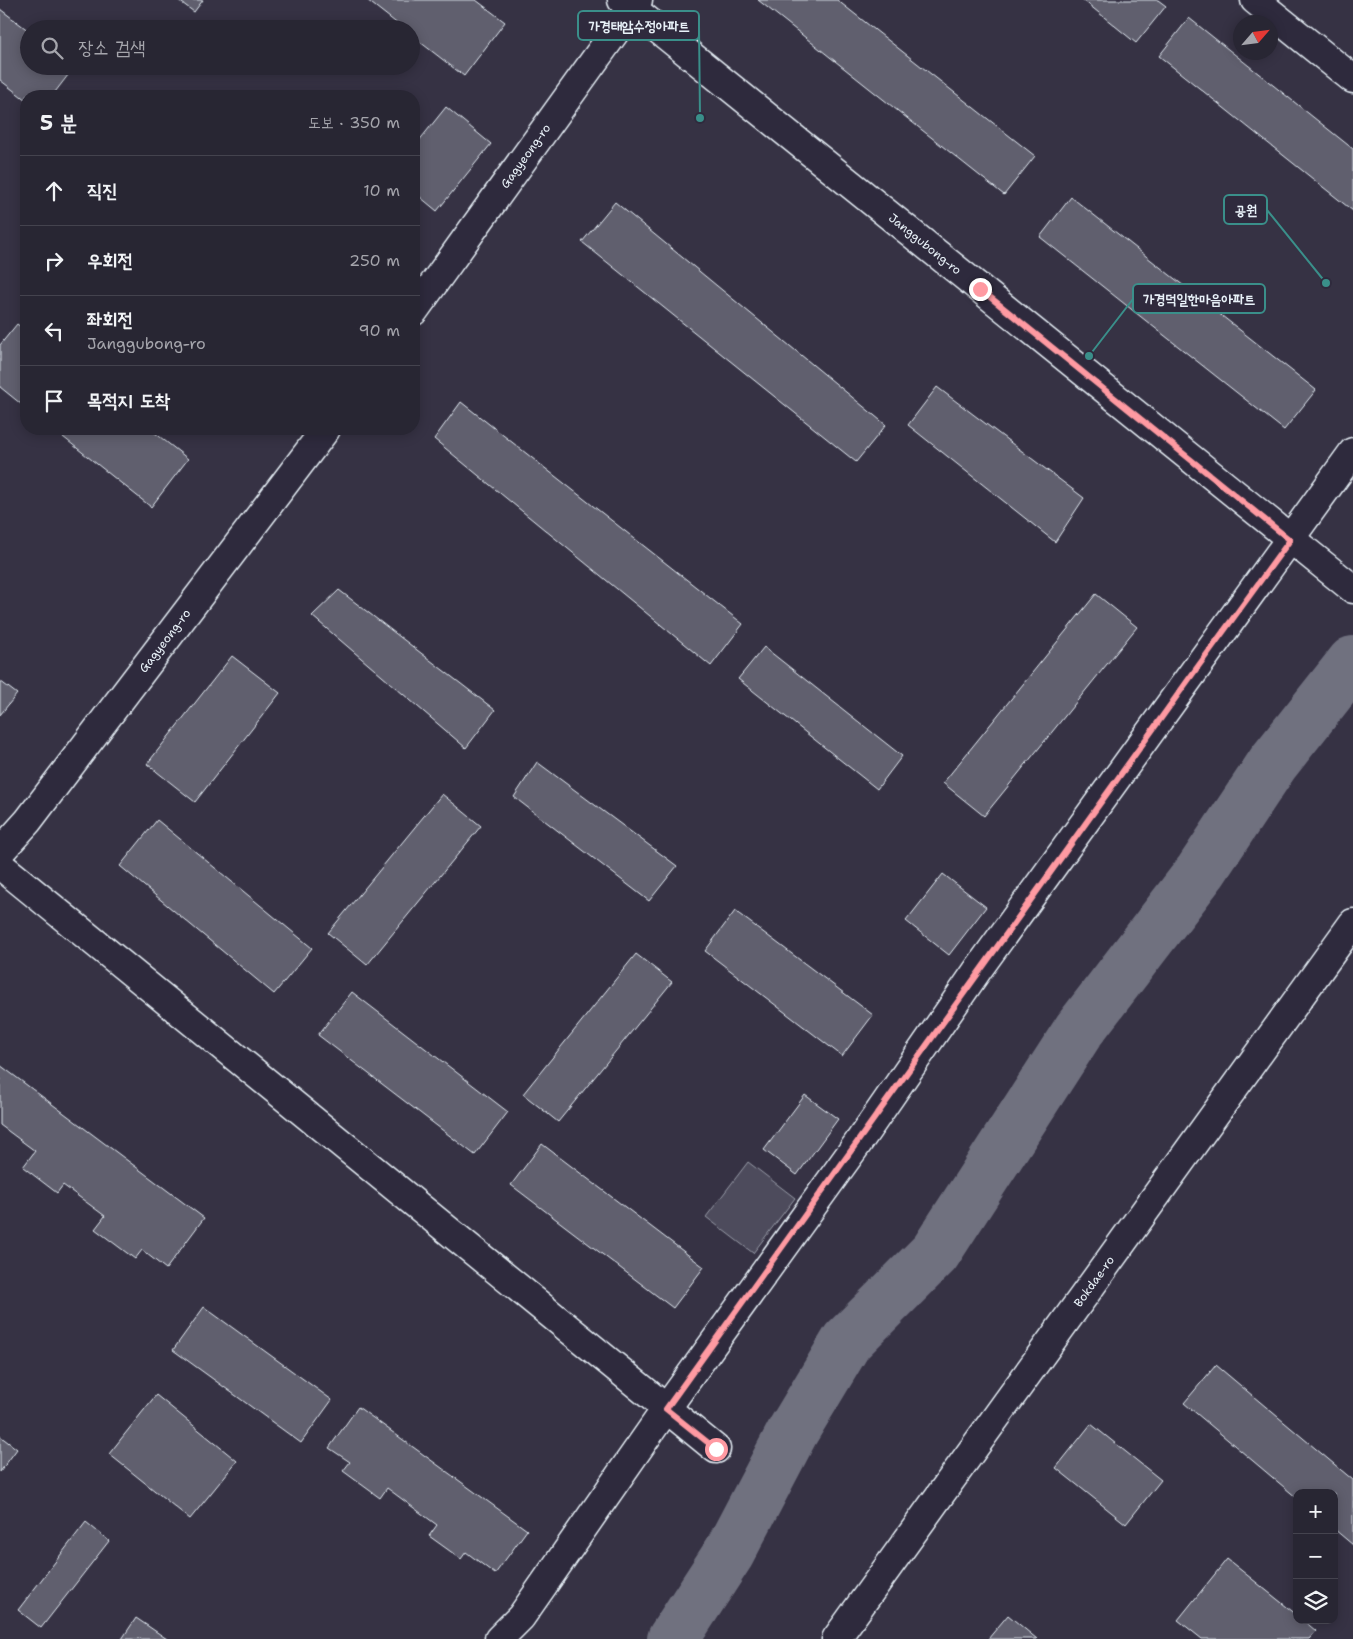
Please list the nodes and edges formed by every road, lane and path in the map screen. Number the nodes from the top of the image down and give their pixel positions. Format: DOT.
graph roads {
  1 [pos="1255,0"];
  2 [pos="630,3"];
  3 [pos="1353,79"];
  4 [pos="420,302"];
  5 [pos="321,435"];
  6 [pos="1353,452"];
  7 [pos="1294,542"];
  8 [pos="1353,589"];
  9 [pos="0,852"];
  10 [pos="0,865"];
  11 [pos="1353,923"];
  12 [pos="666,1409"];
  13 [pos="716,1449"];
  14 [pos="499,1639"];
  15 [pos="836,1639"];
  1 -- 3 [label="street"];
  2 -- 4 [label="street, Gagyeong-ro"];
  2 -- 7 [label="street, Janggubong-ro"];
  5 -- 9 [label="street, Gagyeong-ro"];
  6 -- 7 [label="street"];
  7 -- 8 [label="street, Janggubong-ro"];
  7 -- 12 [label="street"];
  10 -- 12 [label="street"];
  11 -- 15 [label="street, Bokdae-ro"];
  12 -- 13 [label="street"];
  12 -- 14 [label="street"];
}
